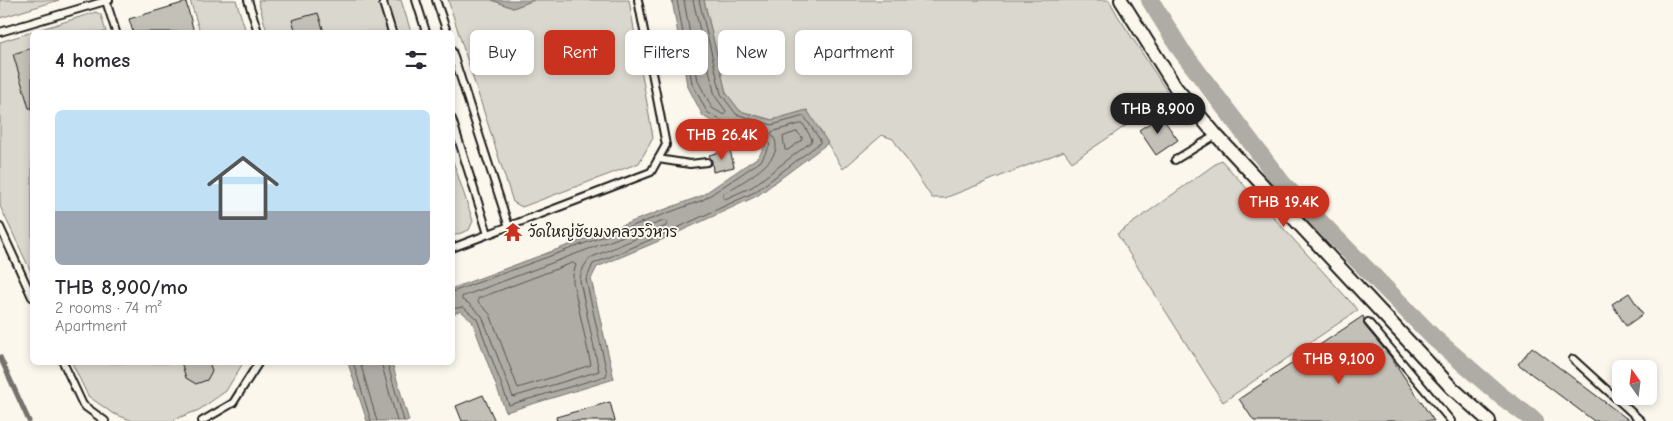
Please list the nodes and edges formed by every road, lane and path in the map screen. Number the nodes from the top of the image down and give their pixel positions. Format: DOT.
graph roads {
  1 [pos="107,0"];
  2 [pos="248,0"];
  3 [pos="384,0"];
  4 [pos="416,0"];
  5 [pos="436,0"];
  6 [pos="638,0"];
  7 [pos="1121,0"];
  8 [pos="115,30"];
  9 [pos="257,30"];
  10 [pos="391,30"];
  11 [pos="425,30"];
  12 [pos="446,30"];
  13 [pos="0,32"];
  14 [pos="455,60"];
  15 [pos="455,129"];
  16 [pos="1216,135"];
  17 [pos="658,160"];
  18 [pos="1175,160"];
  19 [pos="708,162"];
  20 [pos="0,226"];
  21 [pos="508,226"];
  22 [pos="488,234"];
  23 [pos="455,247"];
  24 [pos="30,293"];
  25 [pos="1368,322"];
  26 [pos="1574,359"];
  27 [pos="64,365"];
  28 [pos="257,365"];
  29 [pos="105,421"];
  30 [pos="202,421"];
  31 [pos="1451,421"];
  32 [pos="1489,421"];
  33 [pos="1641,421"];
  1 -- 8 [label="lane"];
  1 -- 13 [label="lane"];
  2 -- 9 [label="lane"];
  3 -- 10 [label="lane"];
  4 -- 11 [label="lane"];
  5 -- 12 [label="lane"];
  6 -- 17 [label="lane"];
  7 -- 16 [label="street"];
  14 -- 21 [label="lane"];
  15 -- 22 [label="lane"];
  16 -- 18 [label="lane"];
  16 -- 32 [label="street"];
  17 -- 19 [label="lane"];
  17 -- 21 [label="lane"];
  20 -- 24 [label="lane"];
  21 -- 22 [label="lane"];
  22 -- 23 [label="lane"];
  25 -- 31 [label="lane"];
  26 -- 33 [label="lane"];
  27 -- 29 [label="lane"];
  28 -- 30 [label="lane"];
}
